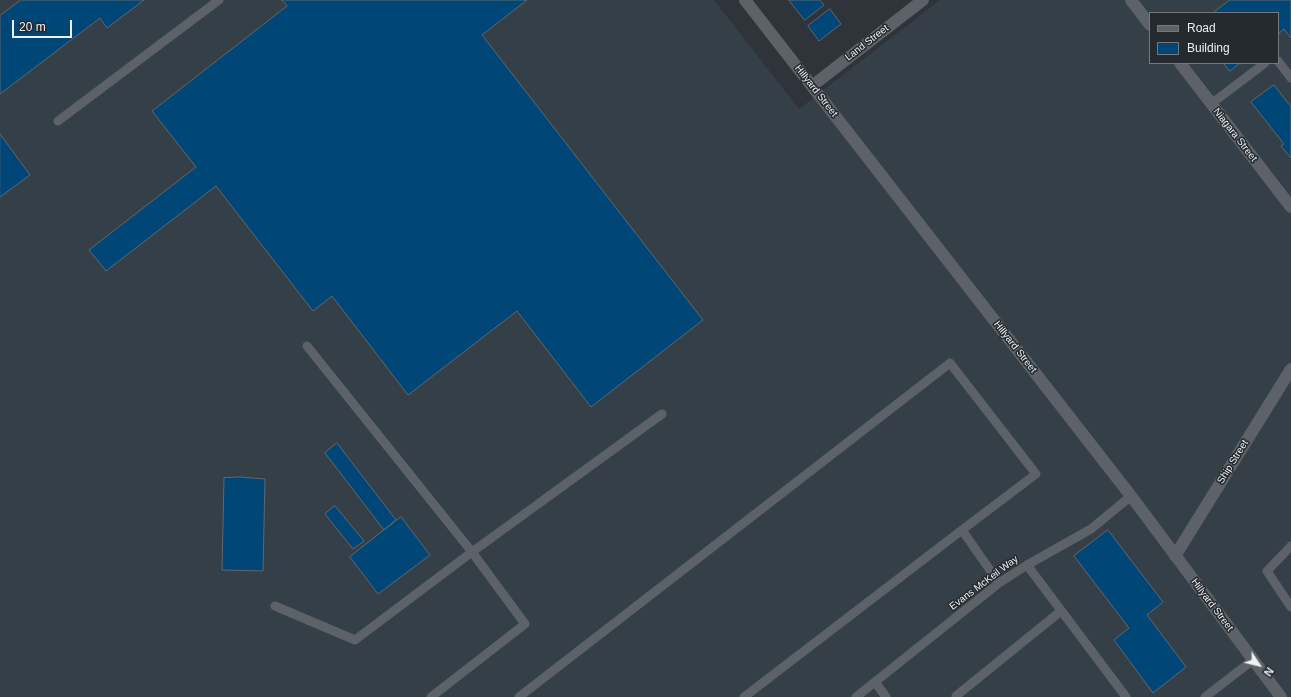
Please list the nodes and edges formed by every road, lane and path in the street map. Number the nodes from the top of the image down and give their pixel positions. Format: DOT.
graph roads {
  1 [pos="219,0"];
  2 [pos="745,0"];
  3 [pos="923,0"];
  4 [pos="1131,0"];
  5 [pos="1149,24"];
  6 [pos="1279,62"];
  7 [pos="1181,64"];
  8 [pos="1264,64"];
  9 [pos="1291,78"];
  10 [pos="812,86"];
  11 [pos="1212,104"];
  12 [pos="58,121"];
  13 [pos="1291,206"];
  14 [pos="307,346"];
  15 [pos="1291,369"];
  16 [pos="662,414"];
  17 [pos="1131,496"];
  18 [pos="962,530"];
  19 [pos="1291,546"];
  20 [pos="472,552"];
  21 [pos="1175,556"];
  22 [pos="1027,565"];
  23 [pos="999,583"];
  24 [pos="275,606"];
  25 [pos="1291,607"];
  26 [pos="1062,611"];
  27 [pos="1253,660"];
  28 [pos="875,682"];
  29 [pos="431,697"];
  30 [pos="519,697"];
  31 [pos="744,697"];
  32 [pos="856,697"];
  33 [pos="886,697"];
  34 [pos="957,697"];
  35 [pos="1126,697"];
  36 [pos="1205,697"];
  37 [pos="1281,697"];
  1 -- 12 [label="lane"];
  2 -- 10 [label="street, Hillyard Street"];
  3 -- 10 [label="street, Land Street"];
  4 -- 5 [label="street"];
  6 -- 9 [label="lane"];
  7 -- 11 [label="street, Niagara Street"];
  8 -- 11 [label="lane"];
  10 -- 17 [label="street, Hillyard Street"];
  11 -- 13 [label="street, Niagara Street"];
  14 -- 20 [label="lane"];
  15 -- 21 [label="street, Ship Street"];
  16 -- 20 [label="lane"];
  17 -- 21 [label="street, Hillyard Street"];
  17 -- 22 [label="lane, Evans McKeil Way"];
  18 -- 23 [label="lane"];
  18 -- 30 [label="lane"];
  18 -- 31 [label="lane"];
  19 -- 25 [label="lane"];
  20 -- 24 [label="lane"];
  20 -- 29 [label="lane"];
  21 -- 27 [label="street, Hillyard Street"];
  22 -- 23 [label="lane, Evans McKeil Way"];
  22 -- 26 [label="lane"];
  23 -- 28 [label="lane, Evans McKeil Way"];
  26 -- 34 [label="lane"];
  26 -- 35 [label="lane"];
  27 -- 36 [label="lane"];
  27 -- 37 [label="street, Hillyard Street"];
  28 -- 32 [label="lane, Evans McKeil Way"];
  28 -- 33 [label="lane"];
}
